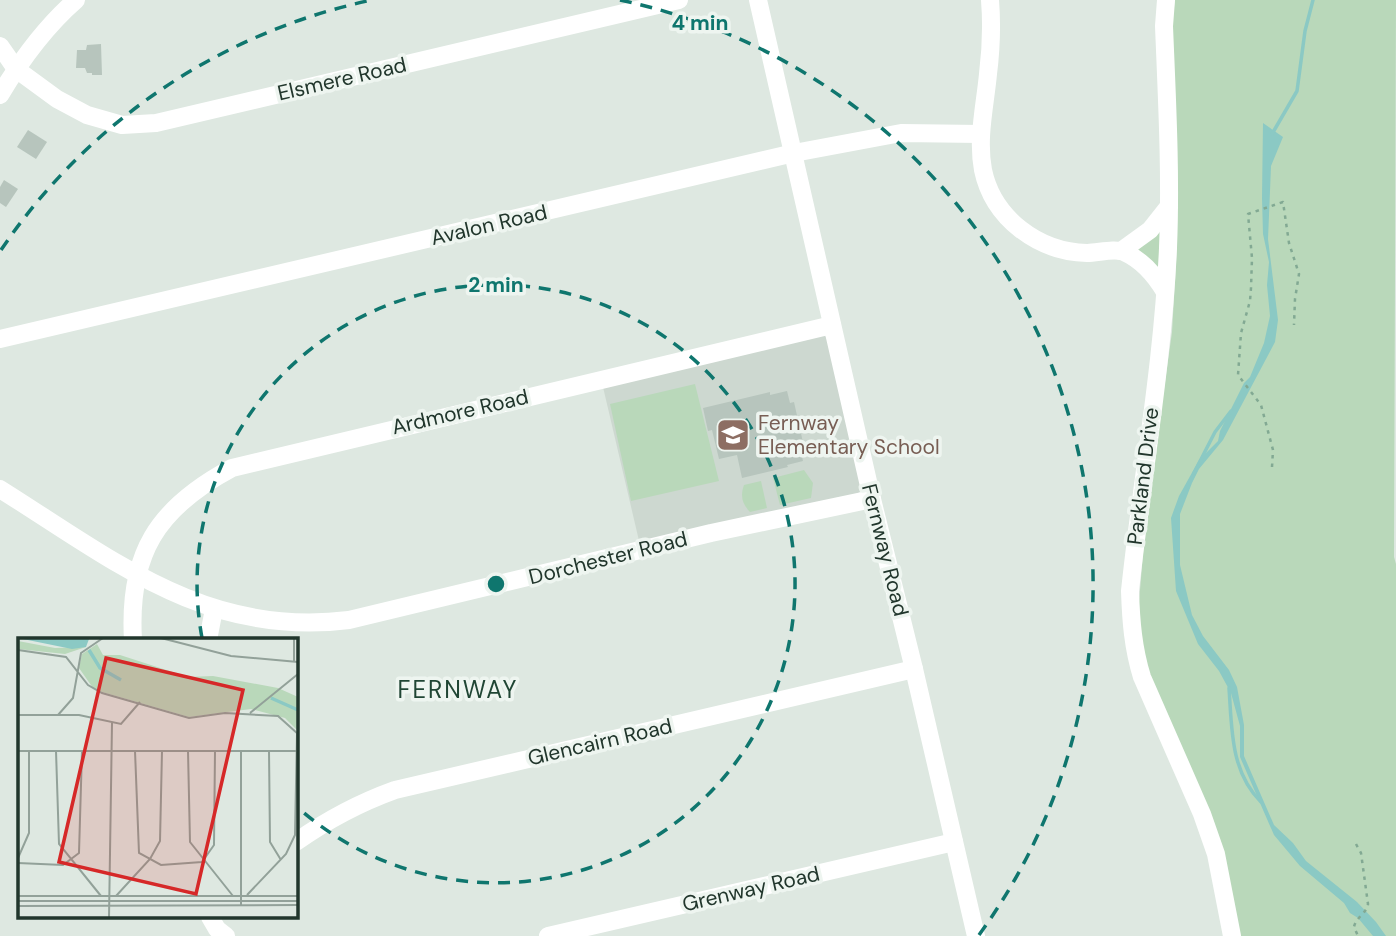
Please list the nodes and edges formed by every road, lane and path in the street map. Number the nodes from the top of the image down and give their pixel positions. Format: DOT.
graph roads {
  1 [pos="76,0"];
  2 [pos="679,0"];
  3 [pos="758,0"];
  4 [pos="990,0"];
  5 [pos="1166,0"];
  6 [pos="0,46"];
  7 [pos="16,69"];
  8 [pos="0,95"];
  9 [pos="981,134"];
  10 [pos="794,153"];
  11 [pos="1169,206"];
  12 [pos="1122,251"];
  13 [pos="1165,292"];
  14 [pos="832,325"];
  15 [pos="1294,326"];
  16 [pos="0,339"];
  17 [pos="1272,467"];
  18 [pos="0,489"];
  19 [pos="872,499"];
  20 [pos="137,575"];
  21 [pos="214,609"];
  22 [pos="132,638"];
  23 [pos="208,638"];
  24 [pos="914,669"];
  25 [pos="298,841"];
  26 [pos="954,842"];
  27 [pos="1356,844"];
  28 [pos="548,936"];
  29 [pos="976,936"];
  30 [pos="1231,936"];
  31 [pos="1358,936"];
  1 -- 7 [label="street"];
  2 -- 7 [label="street, Elsmere Road"];
  3 -- 10 [label="street, Fernway Road"];
  4 -- 9 [label="street"];
  5 -- 11 [label="street, Parkland Drive"];
  6 -- 7 [label="street, Elsmere Road"];
  7 -- 8 [label="street"];
  9 -- 10 [label="street, Avalon Road"];
  9 -- 12 [label="street"];
  10 -- 14 [label="street, Fernway Road"];
  10 -- 16 [label="street, Avalon Road"];
  11 -- 12 [label="street"];
  11 -- 13 [label="street, Parkland Drive"];
  12 -- 13 [label="street"];
  13 -- 30 [label="street, Parkland Drive"];
  14 -- 19 [label="street, Fernway Road"];
  14 -- 20 [label="street, Ardmore Road"];
  15 -- 17 [label="path"];
  18 -- 20 [label="street, Dorchester Road"];
  19 -- 21 [label="street, Dorchester Road"];
  19 -- 24 [label="street, Fernway Road"];
  20 -- 21 [label="street, Dorchester Road"];
  20 -- 22 [label="street, Ardmore Road"];
  21 -- 23 [label="street"];
  24 -- 25 [label="street, Glencairn Road"];
  24 -- 26 [label="street, Fernway Road"];
  26 -- 28 [label="street, Grenway Road"];
  26 -- 29 [label="street, Fernway Road"];
  27 -- 31 [label="path"];
}
